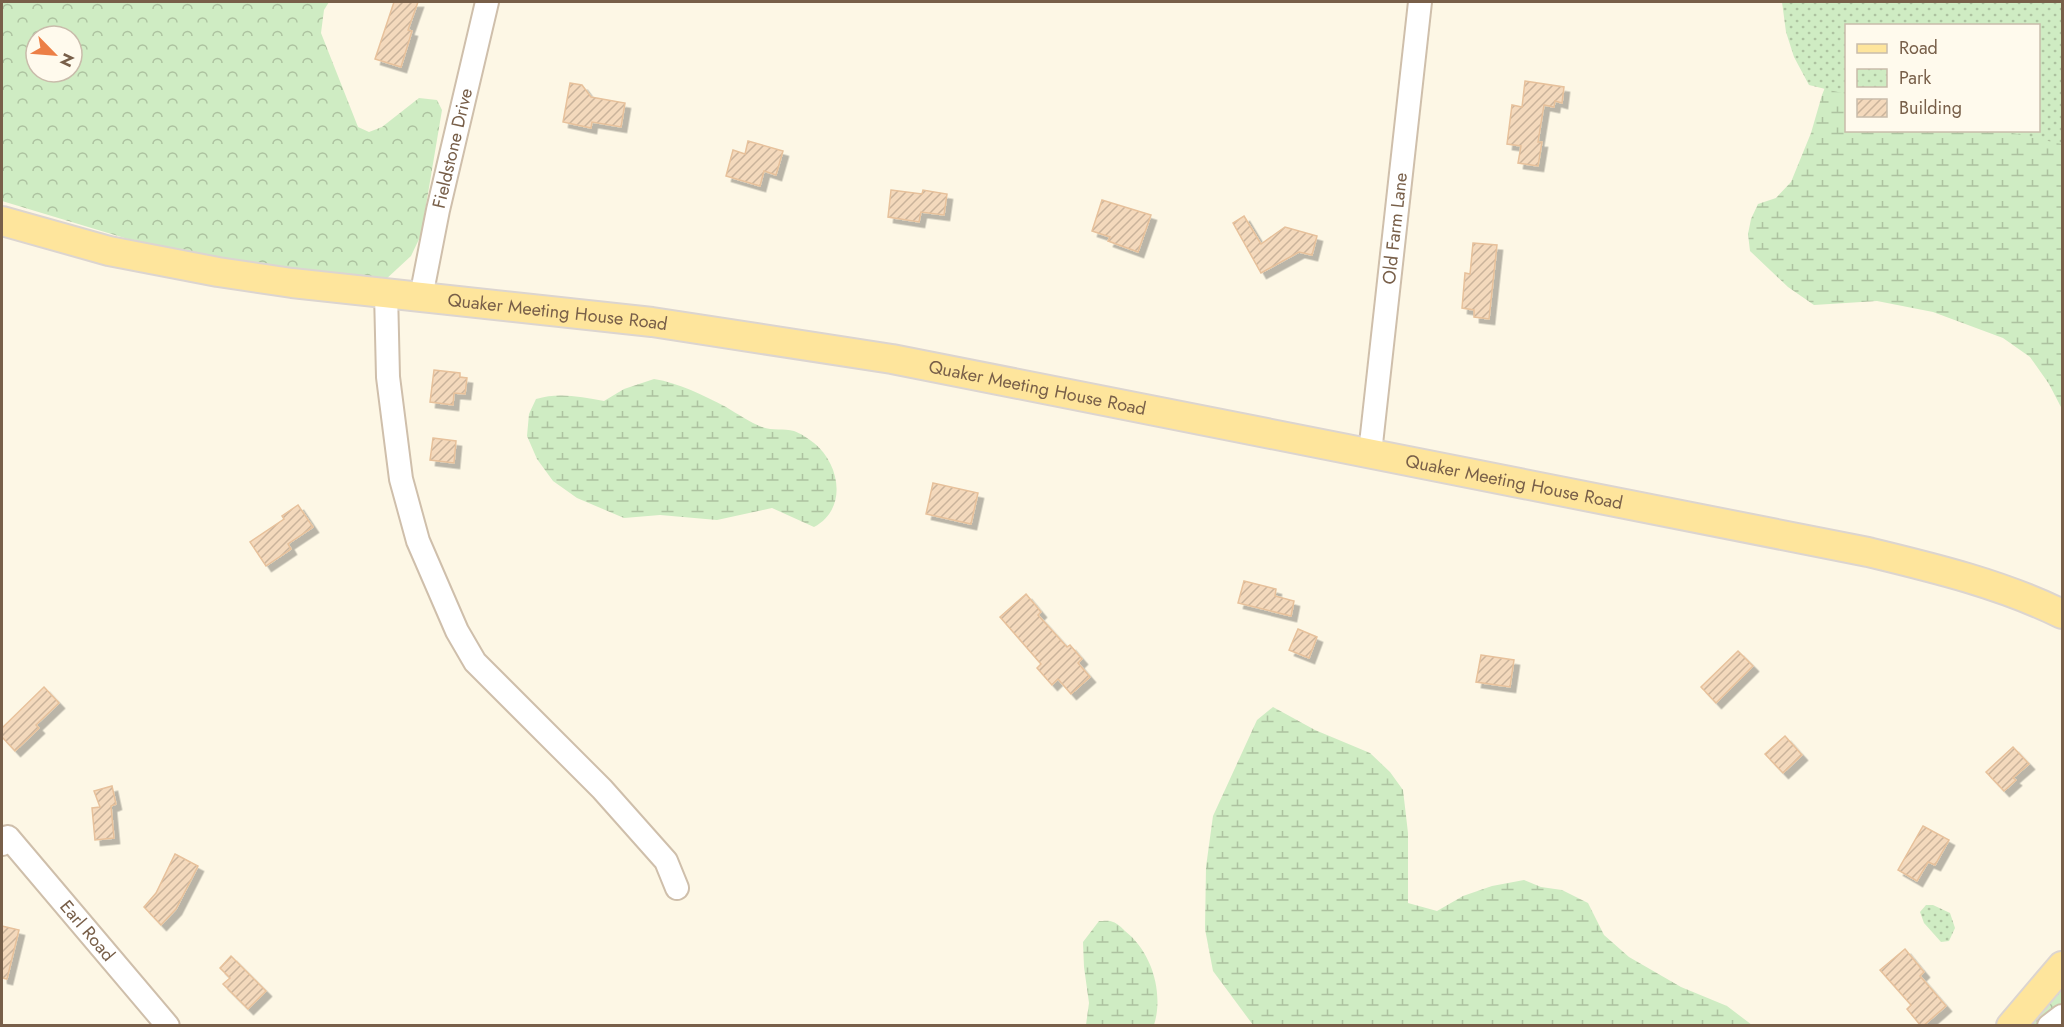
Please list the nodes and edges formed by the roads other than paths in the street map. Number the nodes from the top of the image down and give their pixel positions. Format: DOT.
graph roads {
  1 [pos="487,2"];
  2 [pos="1420,2"];
  3 [pos="2,221"];
  4 [pos="386,292"];
  5 [pos="420,297"];
  6 [pos="1370,453"];
  7 [pos="2062,614"];
  8 [pos="4,837"];
  9 [pos="677,888"];
  10 [pos="2062,966"];
  11 [pos="2062,1016"];
  12 [pos="168,1026"];
  13 [pos="2011,1026"];
  14 [pos="2049,1026"];
  1 -- 5 [label="street, Fieldstone Drive"];
  2 -- 6 [label="street, Old Farm Lane"];
  3 -- 4 [label="main road, Quaker Meeting House Road"];
  4 -- 5 [label="main road, Quaker Meeting House Road"];
  4 -- 9 [label="street"];
  5 -- 6 [label="main road, Quaker Meeting House Road"];
  6 -- 7 [label="main road, Quaker Meeting House Road"];
  8 -- 12 [label="street, Earl Road"];
  10 -- 13 [label="main road"];
  11 -- 14 [label="street"];
}
